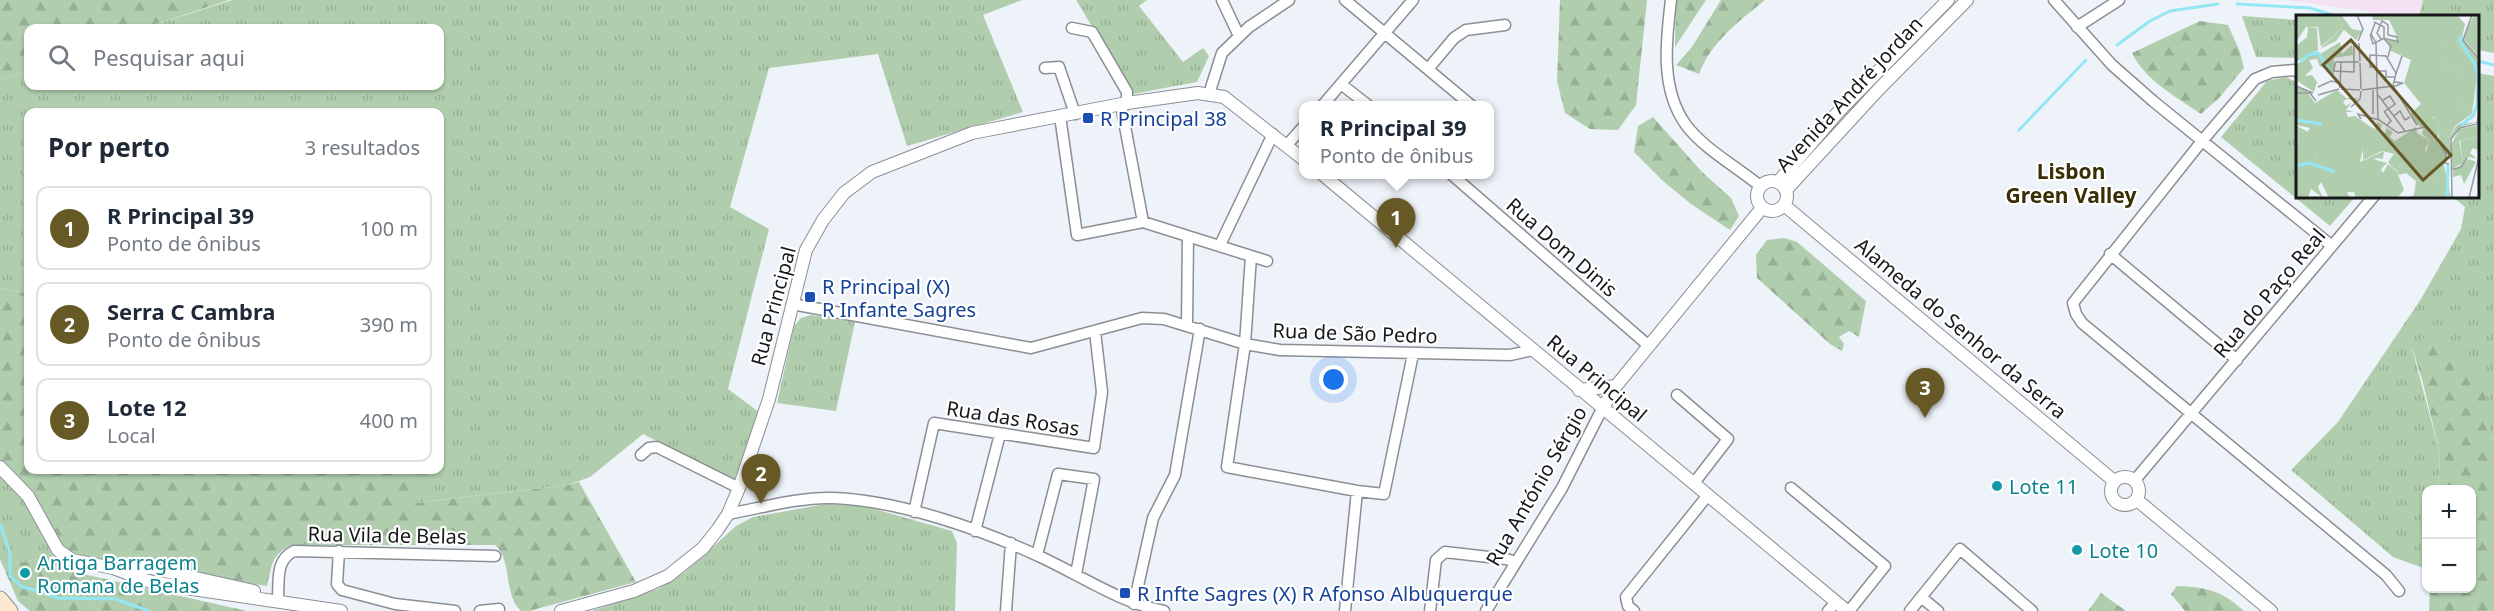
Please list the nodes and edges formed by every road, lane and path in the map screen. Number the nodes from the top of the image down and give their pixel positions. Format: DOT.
graph roads {
  1 [pos="1222,0"];
  2 [pos="1288,0"];
  3 [pos="1345,0"];
  4 [pos="1413,0"];
  5 [pos="1671,0"];
  6 [pos="1948,0"];
  7 [pos="1967,0"];
  8 [pos="2054,0"];
  9 [pos="2119,0"];
  10 [pos="1505,25"];
  11 [pos="2077,27"];
  12 [pos="1072,28"];
  13 [pos="1385,33"];
  14 [pos="1239,36"];
  15 [pos="1046,68"];
  16 [pos="1428,69"];
  17 [pos="2296,71"];
  18 [pos="1341,84"];
  19 [pos="1209,94"];
  20 [pos="1326,101"];
  21 [pos="1364,101"];
  22 [pos="1467,101"];
  23 [pos="1124,104"];
  24 [pos="1075,114"];
  25 [pos="1060,116"];
  26 [pos="1299,132"];
  27 [pos="1273,134"];
  28 [pos="2202,141"];
  29 [pos="1287,146"];
  30 [pos="1299,156"];
  31 [pos="1328,179"];
  32 [pos="1457,179"];
  33 [pos="1760,186"];
  34 [pos="1782,186"];
  35 [pos="2372,198"];
  36 [pos="1784,206"];
  37 [pos="1762,208"];
  38 [pos="1143,222"];
  39 [pos="1188,236"];
  40 [pos="1220,245"];
  41 [pos="2332,246"];
  42 [pos="2110,254"];
  43 [pos="1251,256"];
  44 [pos="1267,261"];
  45 [pos="792,304"];
  46 [pos="1187,325"];
  47 [pos="1200,329"];
  48 [pos="1095,331"];
  49 [pos="1245,344"];
  50 [pos="1649,346"];
  51 [pos="1533,350"];
  52 [pos="1413,354"];
  53 [pos="2237,360"];
  54 [pos="1616,386"];
  55 [pos="1580,390"];
  56 [pos="1677,395"];
  57 [pos="1602,409"];
  58 [pos="2192,414"];
  59 [pos="1000,434"];
  60 [pos="641,455"];
  61 [pos="0,467"];
  62 [pos="2135,480"];
  63 [pos="2114,481"];
  64 [pos="1694,483"];
  65 [pos="739,488"];
  66 [pos="1791,488"];
  67 [pos="1357,492"];
  68 [pos="1708,495"];
  69 [pos="2137,500"];
  70 [pos="914,512"];
  71 [pos="728,514"];
  72 [pos="975,531"];
  73 [pos="1011,543"];
  74 [pos="339,551"];
  75 [pos="1037,555"];
  76 [pos="495,556"];
  77 [pos="1516,562"];
  78 [pos="113,568"];
  79 [pos="1076,574"];
  80 [pos="2399,591"];
  81 [pos="278,596"];
  82 [pos="1922,597"];
  83 [pos="0,600"];
  84 [pos="1832,606"];
  85 [pos="1139,607"];
  86 [pos="499,609"];
  87 [pos="334,610"];
  88 [pos="10,611"];
  89 [pos="455,611"];
  90 [pos="480,611"];
  91 [pos="561,611"];
  92 [pos="1006,611"];
  93 [pos="1164,611"];
  94 [pos="1345,611"];
  95 [pos="1430,611"];
  96 [pos="1486,611"];
  97 [pos="1634,611"];
  98 [pos="1848,611"];
  99 [pos="1910,611"];
  100 [pos="1938,611"];
  101 [pos="2032,611"];
  102 [pos="2271,611"];
  1 -- 14 [label="street"];
  2 -- 14 [label="street"];
  3 -- 13 [label="street"];
  4 -- 13 [label="street"];
  5 -- 33 [label="street"];
  6 -- 34 [label="street, Avenida André Jordan"];
  7 -- 34 [label="street, Avenida André Jordan"];
  8 -- 11 [label="street"];
  9 -- 11 [label="street"];
  10 -- 16 [label="street"];
  11 -- 28 [label="street"];
  12 -- 23 [label="street"];
  13 -- 16 [label="street"];
  13 -- 18 [label="street"];
  14 -- 19 [label="street"];
  15 -- 24 [label="street"];
  16 -- 22 [label="street"];
  17 -- 28 [label="street"];
  18 -- 20 [label="street"];
  18 -- 21 [label="street"];
  19 -- 23 [label="street, Rua Principal"];
  19 -- 27 [label="street, Rua Principal"];
  23 -- 24 [label="street, Rua Principal"];
  23 -- 38 [label="street"];
  24 -- 25 [label="street, Rua Principal"];
  25 -- 38 [label="street"];
  25 -- 45 [label="street, Rua Principal"];
  26 -- 29 [label="street"];
  27 -- 29 [label="street, Rua Principal"];
  27 -- 40 [label="street"];
  28 -- 41 [label="street"];
  28 -- 42 [label="street"];
  29 -- 30 [label="street, Rua Principal"];
  31 -- 51 [label="street, Rua Principal"];
  32 -- 50 [label="street, Rua Dom Dinis"];
  33 -- 34 [label="street"];
  33 -- 37 [label="street"];
  34 -- 36 [label="street"];
  35 -- 41 [label="street, Rua do Paço Real"];
  36 -- 37 [label="street"];
  36 -- 63 [label="street, Alameda do Senhor da Serra"];
  37 -- 50 [label="street, Rua António Sérgio"];
  38 -- 39 [label="street"];
  39 -- 40 [label="street"];
  39 -- 46 [label="street"];
  40 -- 43 [label="street"];
  41 -- 53 [label="street, Rua do Paço Real"];
  42 -- 53 [label="street"];
  42 -- 58 [label="street"];
  43 -- 44 [label="street"];
  43 -- 49 [label="street"];
  45 -- 48 [label="street, Rua de São Pedro"];
  45 -- 65 [label="street, Rua Principal"];
  46 -- 47 [label="street, Rua de São Pedro"];
  46 -- 48 [label="street, Rua de São Pedro"];
  47 -- 49 [label="street, Rua de São Pedro"];
  47 -- 85 [label="street"];
  48 -- 59 [label="street, Rua das Rosas"];
  49 -- 52 [label="street, Rua de São Pedro"];
  49 -- 67 [label="street"];
  50 -- 54 [label="street, Rua António Sérgio"];
  51 -- 52 [label="street, Rua de São Pedro"];
  51 -- 55 [label="street, Rua Principal"];
  52 -- 67 [label="street"];
  53 -- 58 [label="street, Rua do Paço Real"];
  54 -- 55 [label="street"];
  54 -- 57 [label="street, Rua António Sérgio"];
  55 -- 57 [label="street, Rua Principal"];
  56 -- 64 [label="street"];
  57 -- 64 [label="street, Rua Principal"];
  57 -- 77 [label="street, Rua António Sérgio"];
  58 -- 62 [label="street, Rua do Paço Real"];
  58 -- 80 [label="street"];
  59 -- 70 [label="street, Rua das Rosas"];
  59 -- 72 [label="street"];
  60 -- 65 [label="street"];
  61 -- 78 [label="street"];
  62 -- 63 [label="street"];
  62 -- 69 [label="street"];
  63 -- 69 [label="street"];
  64 -- 68 [label="street, Rua Principal"];
  65 -- 71 [label="street, Rua Principal"];
  66 -- 98 [label="street"];
  67 -- 94 [label="street"];
  68 -- 84 [label="street, Rua Principal"];
  68 -- 97 [label="street"];
  69 -- 102 [label="street"];
  70 -- 71 [label="street"];
  70 -- 72 [label="street"];
  71 -- 91 [label="street, Rua Principal"];
  72 -- 73 [label="street"];
  73 -- 75 [label="street"];
  73 -- 92 [label="street"];
  74 -- 76 [label="street, Rua Vila de Belas"];
  74 -- 81 [label="street, Rua Vila de Belas"];
  74 -- 89 [label="street"];
  75 -- 79 [label="street"];
  75 -- 79 [label="street"];
  77 -- 95 [label="street"];
  77 -- 96 [label="street, Rua António Sérgio"];
  78 -- 81 [label="street"];
  78 -- 87 [label="street"];
  79 -- 85 [label="street"];
  81 -- 87 [label="street"];
  82 -- 99 [label="street"];
  82 -- 100 [label="street"];
  82 -- 101 [label="street"];
  83 -- 88 [label="main road"];
  84 -- 98 [label="street, Rua Principal"];
  85 -- 93 [label="street"];
  86 -- 90 [label="street"];
}
